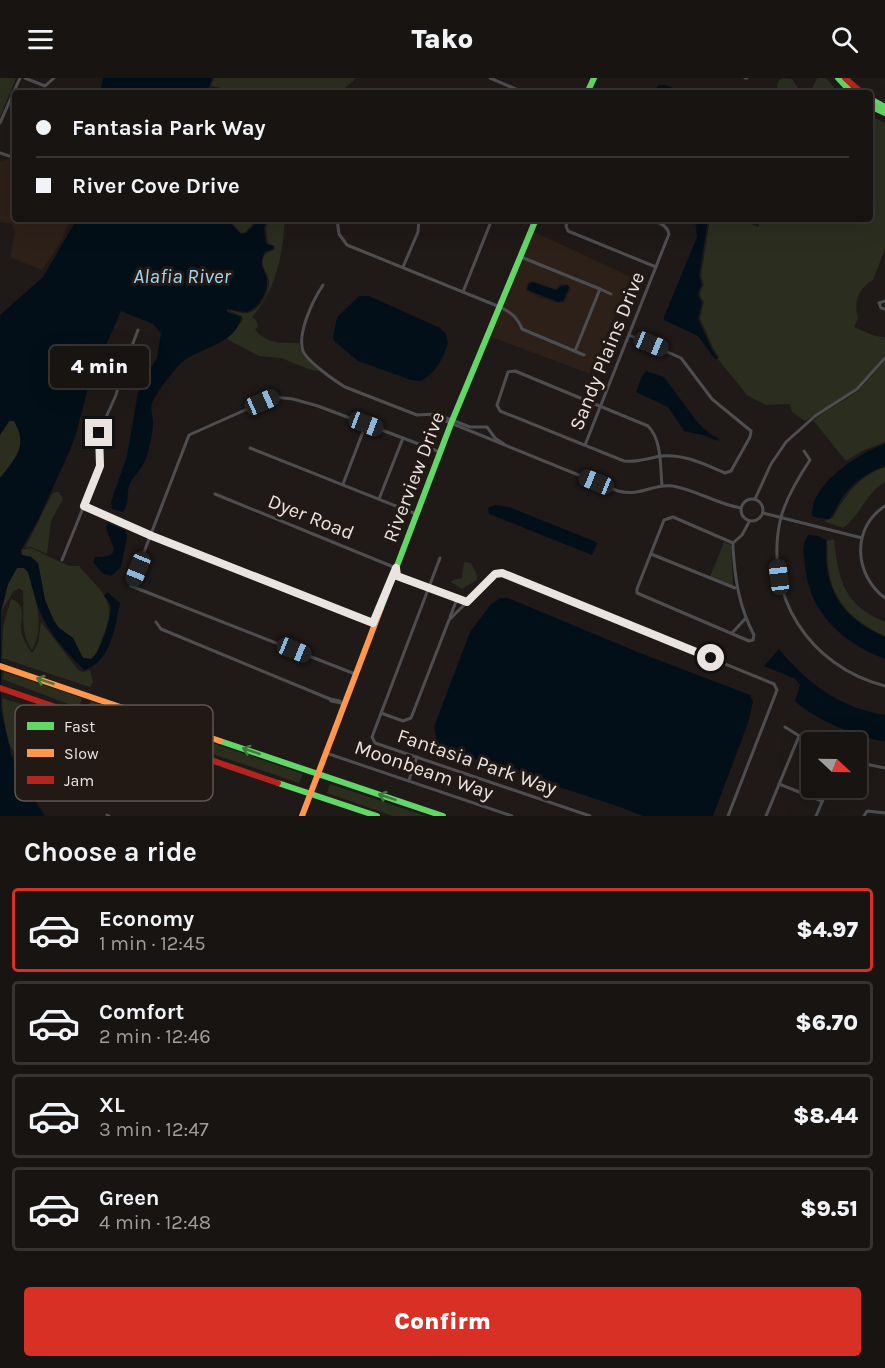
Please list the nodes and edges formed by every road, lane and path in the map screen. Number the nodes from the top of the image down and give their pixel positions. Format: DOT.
graph roads {
  1 [pos="25,78"];
  2 [pos="54,78"];
  3 [pos="489,78"];
  4 [pos="838,78"];
  5 [pos="845,78"];
  6 [pos="518,90"];
  7 [pos="849,90"];
  8 [pos="859,90"];
  9 [pos="12,96"];
  10 [pos="0,123"];
  11 [pos="337,222"];
  12 [pos="419,222"];
  13 [pos="491,222"];
  14 [pos="535,222"];
  15 [pos="567,222"];
  16 [pos="655,222"];
  17 [pos="520,257"];
  18 [pos="403,267"];
  19 [pos="656,267"];
  20 [pos="323,285"];
  21 [pos="600,289"];
  22 [pos="463,292"];
  23 [pos="611,294"];
  24 [pos="885,301"];
  25 [pos="500,307"];
  26 [pos="885,309"];
  27 [pos="138,330"];
  28 [pos="629,335"];
  29 [pos="575,351"];
  30 [pos="584,355"];
  31 [pos="885,358"];
  32 [pos="601,406"];
  33 [pos="452,422"];
  34 [pos="366,424"];
  35 [pos="490,431"];
  36 [pos="403,438"];
  37 [pos="485,438"];
  38 [pos="585,445"];
  39 [pos="508,447"];
  40 [pos="249,448"];
  41 [pos="804,451"];
  42 [pos="440,452"];
  43 [pos="659,456"];
  44 [pos="342,484"];
  45 [pos="662,485"];
  46 [pos="215,494"];
  47 [pos="380,499"];
  48 [pos="755,499"];
  49 [pos="84,506"];
  50 [pos="885,506"];
  51 [pos="741,508"];
  52 [pos="763,513"];
  53 [pos="417,514"];
  54 [pos="781,518"];
  55 [pos="749,522"];
  56 [pos="152,536"];
  57 [pos="862,538"];
  58 [pos="733,543"];
  59 [pos="651,554"];
  60 [pos="440,558"];
  61 [pos="62,560"];
  62 [pos="396,568"];
  63 [pos="428,588"];
  64 [pos="736,589"];
  65 [pos="885,598"];
  66 [pos="457,599"];
  67 [pos="467,602"];
  68 [pos="745,619"];
  69 [pos="449,620"];
  70 [pos="156,622"];
  71 [pos="373,623"];
  72 [pos="732,633"];
  73 [pos="0,666"];
  74 [pos="355,674"];
  75 [pos="885,686"];
  76 [pos="0,688"];
  77 [pos="343,704"];
  78 [pos="50,705"];
  79 [pos="116,705"];
  80 [pos="381,713"];
  81 [pos="785,727"];
  82 [pos="799,736"];
  83 [pos="213,738"];
  84 [pos="326,753"];
  85 [pos="417,757"];
  86 [pos="213,760"];
  87 [pos="867,764"];
  88 [pos="885,768"];
  89 [pos="408,780"];
  90 [pos="779,784"];
  91 [pos="823,798"];
  92 [pos="822,801"];
  93 [pos="885,813"];
  94 [pos="302,816"];
  95 [pos="377,816"];
  96 [pos="442,816"];
  97 [pos="512,816"];
  98 [pos="590,816"];
  99 [pos="728,816"];
  100 [pos="766,816"];
  101 [pos="816,816"];
  102 [pos="864,816"];
  1 -- 2 [label="street"];
  3 -- 6 [label="street"];
  4 -- 7 [label="main road"];
  5 -- 8 [label="main road"];
  9 -- 10 [label="street"];
  11 -- 18 [label="street"];
  12 -- 18 [label="street"];
  13 -- 22 [label="street"];
  14 -- 17 [label="main road, Riverview Drive"];
  15 -- 19 [label="street, Sandy Plains Drive"];
  16 -- 19 [label="street, Sandy Plains Drive"];
  17 -- 21 [label="street"];
  17 -- 25 [label="main road, Riverview Drive"];
  18 -- 22 [label="street"];
  19 -- 28 [label="street, Sandy Plains Drive"];
  20 -- 33 [label="street"];
  21 -- 23 [label="street"];
  21 -- 29 [label="street"];
  22 -- 25 [label="street"];
  24 -- 26 [label="street"];
  25 -- 29 [label="street"];
  25 -- 33 [label="main road, Riverview Drive"];
  27 -- 49 [label="street"];
  28 -- 32 [label="street, Sandy Plains Drive"];
  28 -- 43 [label="street"];
  29 -- 30 [label="street"];
  31 -- 48 [label="street"];
  32 -- 38 [label="street, Sandy Plains Drive"];
  32 -- 38 [label="street"];
  32 -- 43 [label="street"];
  33 -- 35 [label="street"];
  33 -- 37 [label="street"];
  33 -- 42 [label="main road, Riverview Drive"];
  34 -- 36 [label="street"];
  34 -- 44 [label="street"];
  34 -- 56 [label="street"];
  35 -- 37 [label="street"];
  35 -- 39 [label="street"];
  36 -- 42 [label="street"];
  36 -- 47 [label="street"];
  37 -- 39 [label="street"];
  38 -- 43 [label="street"];
  39 -- 45 [label="street"];
  40 -- 44 [label="street"];
  41 -- 54 [label="street"];
  42 -- 53 [label="main road, Riverview Drive"];
  43 -- 45 [label="street"];
  44 -- 47 [label="street"];
  45 -- 51 [label="street"];
  46 -- 62 [label="street, Dyer Road"];
  47 -- 53 [label="street"];
  48 -- 51 [label="street"];
  48 -- 52 [label="street"];
  49 -- 56 [label="street"];
  49 -- 61 [label="street"];
  50 -- 57 [label="street"];
  51 -- 55 [label="street"];
  52 -- 54 [label="street"];
  52 -- 55 [label="street"];
  53 -- 62 [label="main road, Riverview Drive"];
  54 -- 57 [label="street"];
  54 -- 75 [label="street"];
  55 -- 58 [label="street"];
  56 -- 71 [label="street"];
  56 -- 74 [label="street"];
  57 -- 65 [label="street"];
  58 -- 59 [label="street"];
  58 -- 64 [label="street"];
  59 -- 64 [label="street"];
  59 -- 72 [label="street"];
  60 -- 63 [label="street, Fantasia Park Way"];
  62 -- 63 [label="street"];
  62 -- 71 [label="main road, Riverview Drive"];
  63 -- 66 [label="street"];
  63 -- 80 [label="street, Fantasia Park Way"];
  64 -- 68 [label="street"];
  66 -- 67 [label="street"];
  66 -- 69 [label="street"];
  67 -- 69 [label="street"];
  67 -- 99 [label="street"];
  68 -- 72 [label="street"];
  68 -- 72 [label="street"];
  69 -- 80 [label="street"];
  70 -- 77 [label="street"];
  71 -- 74 [label="main road, Riverview Drive"];
  79 -- 73 [label="main road, one-way"];
  74 -- 77 [label="main road, Riverview Drive"];
  76 -- 78 [label="main road"];
  77 -- 84 [label="main road, Riverview Drive"];
  80 -- 85 [label="street, Fantasia Park Way"];
  81 -- 82 [label="street"];
  82 -- 90 [label="street"];
  96 -- 83 [label="main road, one-way"];
  84 -- 89 [label="street, Moonbeam Way"];
  84 -- 94 [label="main road, Riverview Drive"];
  85 -- 89 [label="street"];
  85 -- 98 [label="street, Fantasia Park Way"];
  86 -- 95 [label="main road"];
  87 -- 88 [label="street"];
  89 -- 97 [label="street, Moonbeam Way"];
  90 -- 92 [label="street"];
  90 -- 100 [label="street"];
  91 -- 92 [label="street"];
  92 -- 101 [label="street"];
  93 -- 102 [label="street"];
}
